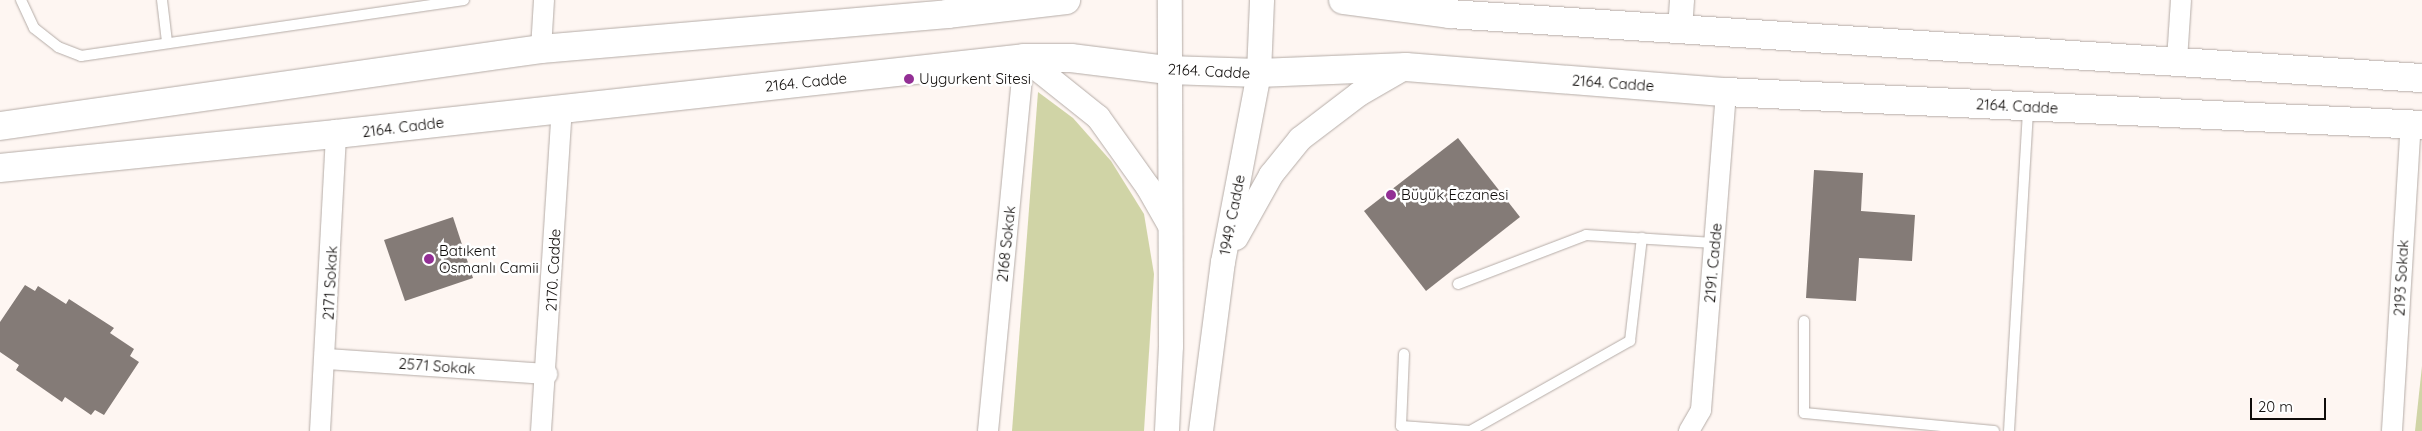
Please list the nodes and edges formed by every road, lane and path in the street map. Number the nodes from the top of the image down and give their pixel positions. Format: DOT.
graph roads {
  1 [pos="21,0"];
  2 [pos="162,0"];
  3 [pos="464,0"];
  4 [pos="544,0"];
  5 [pos="1066,0"];
  6 [pos="1170,0"];
  7 [pos="1262,0"];
  8 [pos="1342,0"];
  9 [pos="1682,0"];
  10 [pos="2181,0"];
  11 [pos="454,2"];
  12 [pos="1012,3"];
  13 [pos="1440,7"];
  14 [pos="1680,29"];
  15 [pos="167,42"];
  16 [pos="541,49"];
  17 [pos="1024,58"];
  18 [pos="2177,60"];
  19 [pos="1406,68"];
  20 [pos="1168,70"];
  21 [pos="1259,74"];
  22 [pos="2422,78"];
  23 [pos="1726,92"];
  24 [pos="2028,106"];
  25 [pos="562,109"];
  26 [pos="2416,125"];
  27 [pos="0,126"];
  28 [pos="336,134"];
  29 [pos="0,168"];
  30 [pos="1170,227"];
  31 [pos="1642,238"];
  32 [pos="1714,243"];
  33 [pos="1223,262"];
  34 [pos="1458,284"];
  35 [pos="1804,321"];
  36 [pos="1404,354"];
  37 [pos="326,359"];
  38 [pos="547,374"];
  39 [pos="320,431"];
  40 [pos="541,431"];
  41 [pos="988,431"];
  42 [pos="1167,431"];
  43 [pos="1201,431"];
  44 [pos="1689,431"];
  45 [pos="1994,431"];
  46 [pos="2009,431"];
  47 [pos="2392,431"];
  1 -- 15 [label="lane"];
  2 -- 15 [label="lane"];
  3 -- 11 [label="lane"];
  4 -- 16 [label="street"];
  5 -- 12 [label="main road"];
  6 -- 20 [label="street"];
  7 -- 21 [label="street, 1949. Cadde"];
  8 -- 13 [label="main road"];
  9 -- 14 [label="street"];
  10 -- 18 [label="street"];
  11 -- 15 [label="lane"];
  12 -- 16 [label="main road"];
  13 -- 14 [label="main road"];
  14 -- 18 [label="main road"];
  16 -- 27 [label="main road"];
  17 -- 20 [label="main road, 2164. Cadde"];
  17 -- 25 [label="main road, 2164. Cadde"];
  17 -- 30 [label="street"];
  17 -- 41 [label="street, 2168 Sokak"];
  18 -- 22 [label="main road"];
  19 -- 21 [label="main road, 2164. Cadde"];
  19 -- 23 [label="main road, 2164. Cadde"];
  19 -- 33 [label="street"];
  20 -- 21 [label="main road, 2164. Cadde"];
  20 -- 30 [label="street"];
  21 -- 33 [label="street, 1949. Cadde"];
  23 -- 24 [label="main road, 2164. Cadde"];
  23 -- 32 [label="street, 2191. Cadde"];
  24 -- 26 [label="main road, 2164. Cadde"];
  24 -- 46 [label="lane"];
  25 -- 28 [label="main road, 2164. Cadde"];
  25 -- 38 [label="street, 2170. Cadde"];
  26 -- 47 [label="street, 2193 Sokak"];
  28 -- 29 [label="main road, 2164. Cadde"];
  28 -- 37 [label="street, 2171 Sokak"];
  30 -- 42 [label="street"];
  31 -- 32 [label="lane"];
  31 -- 34 [label="lane"];
  31 -- 36 [label="lane"];
  32 -- 44 [label="street, 2191. Cadde"];
  33 -- 43 [label="street, 1949. Cadde"];
  35 -- 45 [label="lane"];
  37 -- 38 [label="street, 2571 Sokak"];
  37 -- 39 [label="street, 2171 Sokak"];
  38 -- 40 [label="street, 2170. Cadde"];
}
